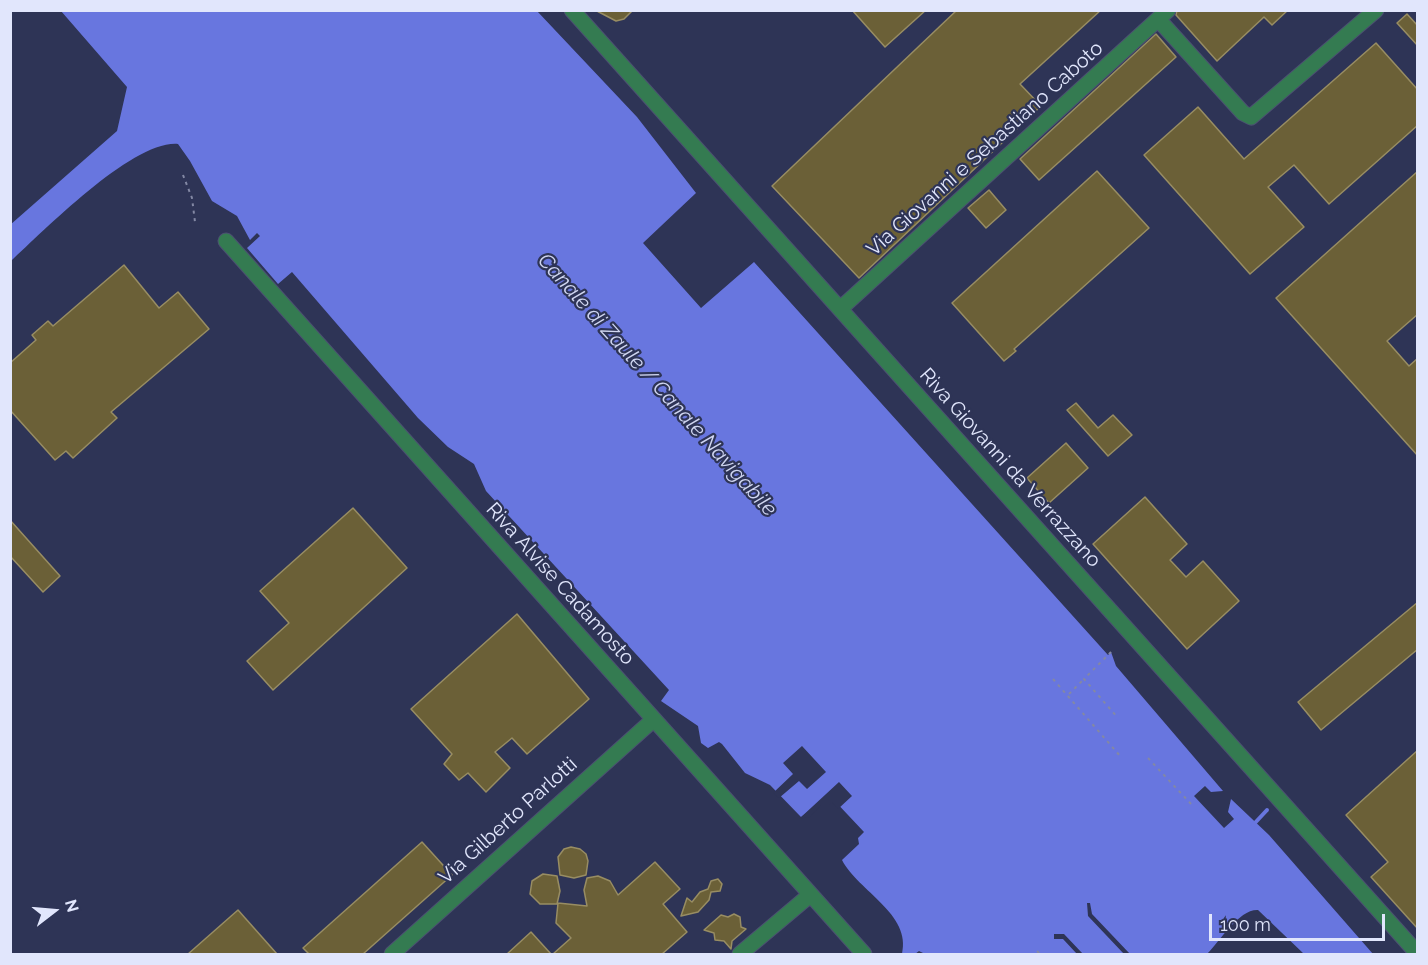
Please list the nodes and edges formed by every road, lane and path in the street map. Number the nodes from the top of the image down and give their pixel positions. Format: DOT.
graph roads {
  1 [pos="572,10"];
  2 [pos="1376,10"];
  3 [pos="1163,15"];
  4 [pos="183,175"];
  5 [pos="195,222"];
  6 [pos="226,241"];
  7 [pos="840,309"];
  8 [pos="1111,652"];
  9 [pos="1053,679"];
  10 [pos="1084,679"];
  11 [pos="1069,694"];
  12 [pos="1118,718"];
  13 [pos="653,720"];
  14 [pos="1121,757"];
  15 [pos="1148,758"];
  16 [pos="1192,805"];
  17 [pos="810,895"];
  18 [pos="392,954"];
  19 [pos="740,954"];
  20 [pos="864,954"];
  21 [pos="1418,954"];
  1 -- 7 [label="street, Riva Giovanni da Verrazzano"];
  2 -- 3 [label="street, Via Giovanni e Sebastiano Caboto"];
  3 -- 7 [label="street, Via Giovanni e Sebastiano Caboto"];
  4 -- 5 [label="path"];
  6 -- 13 [label="street, Riva Alvise Cadamosto"];
  7 -- 21 [label="street, Riva Giovanni da Verrazzano"];
  8 -- 10 [label="path"];
  9 -- 11 [label="path"];
  10 -- 11 [label="path"];
  10 -- 12 [label="path"];
  11 -- 14 [label="path"];
  13 -- 17 [label="street, Riva Alvise Cadamosto"];
  13 -- 18 [label="street, Via Gilberto Parlotti"];
  15 -- 16 [label="path"];
  17 -- 19 [label="street"];
  17 -- 20 [label="street, Riva Alvise Cadamosto"];
}
